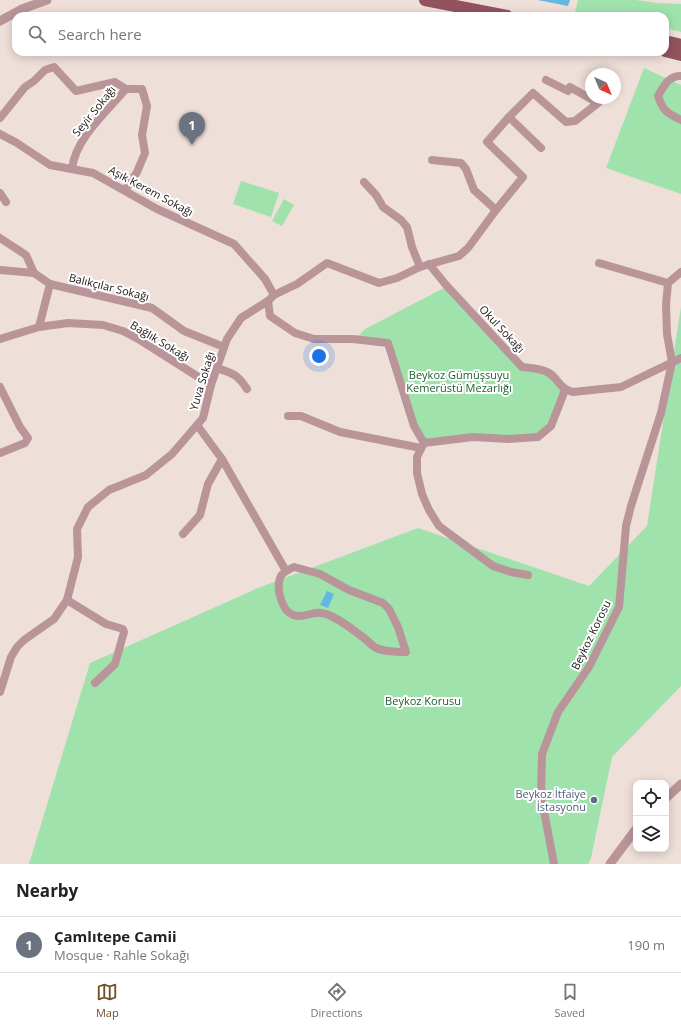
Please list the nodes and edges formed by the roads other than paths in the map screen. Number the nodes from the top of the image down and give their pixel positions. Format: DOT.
graph roads {
  1 [pos="47,0"];
  2 [pos="425,0"];
  3 [pos="16,12"];
  4 [pos="486,12"];
  5 [pos="12,14"];
  6 [pos="0,21"];
  7 [pos="669,41"];
  8 [pos="681,45"];
  9 [pos="669,52"];
  10 [pos="681,56"];
  11 [pos="681,76"];
  12 [pos="546,80"];
  13 [pos="126,90"];
  14 [pos="509,117"];
  15 [pos="0,118"];
  16 [pos="681,120"];
  17 [pos="0,134"];
  18 [pos="541,148"];
  19 [pos="432,160"];
  20 [pos="72,169"];
  21 [pos="364,182"];
  22 [pos="125,190"];
  23 [pos="0,193"];
  24 [pos="6,202"];
  25 [pos="496,210"];
  26 [pos="0,238"];
  27 [pos="598,263"];
  28 [pos="429,264"];
  29 [pos="420,267"];
  30 [pos="0,270"];
  31 [pos="681,272"];
  32 [pos="34,273"];
  33 [pos="668,283"];
  34 [pos="50,284"];
  35 [pos="274,295"];
  36 [pos="268,302"];
  37 [pos="39,327"];
  38 [pos="0,339"];
  39 [pos="224,346"];
  40 [pos="681,358"];
  41 [pos="672,362"];
  42 [pos="217,368"];
  43 [pos="211,385"];
  44 [pos="0,387"];
  45 [pos="247,389"];
  46 [pos="565,390"];
  47 [pos="288,416"];
  48 [pos="197,425"];
  49 [pos="422,446"];
  50 [pos="0,453"];
  51 [pos="222,459"];
  52 [pos="183,534"];
  53 [pos="286,571"];
  54 [pos="528,575"];
  55 [pos="67,600"];
  56 [pos="95,683"];
  57 [pos="0,689"];
  58 [pos="681,784"];
  59 [pos="669,795"];
  60 [pos="633,833"];
  61 [pos="554,864"];
  62 [pos="610,864"];
  1 -- 3 [label="street"];
  2 -- 4 [label="main road"];
  5 -- 6 [label="street"];
  7 -- 8 [label="main road"];
  9 -- 10 [label="main road"];
  11 -- 16 [label="street"];
  12 -- 14 [label="street"];
  13 -- 15 [label="street"];
  13 -- 20 [label="street, Seyir Sokağı"];
  13 -- 22 [label="street"];
  14 -- 18 [label="street"];
  14 -- 25 [label="street"];
  17 -- 20 [label="street, Aşık Kerem Sokağı"];
  19 -- 25 [label="street"];
  20 -- 22 [label="street, Aşık Kerem Sokağı"];
  21 -- 29 [label="street"];
  22 -- 35 [label="street, Aşık Kerem Sokağı"];
  23 -- 24 [label="street"];
  25 -- 28 [label="street"];
  26 -- 32 [label="street, Balıkçılar Sokağı"];
  27 -- 33 [label="street"];
  28 -- 29 [label="street"];
  28 -- 46 [label="street, Okul Sokağı"];
  29 -- 35 [label="street"];
  30 -- 32 [label="street"];
  31 -- 33 [label="street"];
  32 -- 34 [label="street, Balıkçılar Sokağı"];
  33 -- 41 [label="street"];
  34 -- 37 [label="street"];
  34 -- 39 [label="street, Balıkçılar Sokağı"];
  35 -- 36 [label="street, Yuva Sokağı"];
  36 -- 39 [label="street, Yuva Sokağı"];
  36 -- 49 [label="street"];
  37 -- 38 [label="street, Bağlık Sokağı"];
  37 -- 43 [label="street, Bağlık Sokağı"];
  39 -- 42 [label="street, Yuva Sokağı"];
  40 -- 41 [label="street"];
  41 -- 46 [label="street"];
  41 -- 61 [label="street, Beykoz Korosu"];
  42 -- 43 [label="street, Yuva Sokağı"];
  42 -- 45 [label="street"];
  43 -- 48 [label="street, Yuva Sokağı"];
  44 -- 50 [label="street"];
  46 -- 49 [label="street"];
  47 -- 49 [label="street"];
  48 -- 51 [label="street"];
  48 -- 55 [label="street, Yuva Sokağı"];
  49 -- 54 [label="street"];
  51 -- 52 [label="street"];
  51 -- 53 [label="street"];
  53 -- 53 [label="street"];
  55 -- 56 [label="street"];
  55 -- 57 [label="street, Yuva Sokağı"];
  58 -- 59 [label="street"];
  60 -- 62 [label="street"];
}
